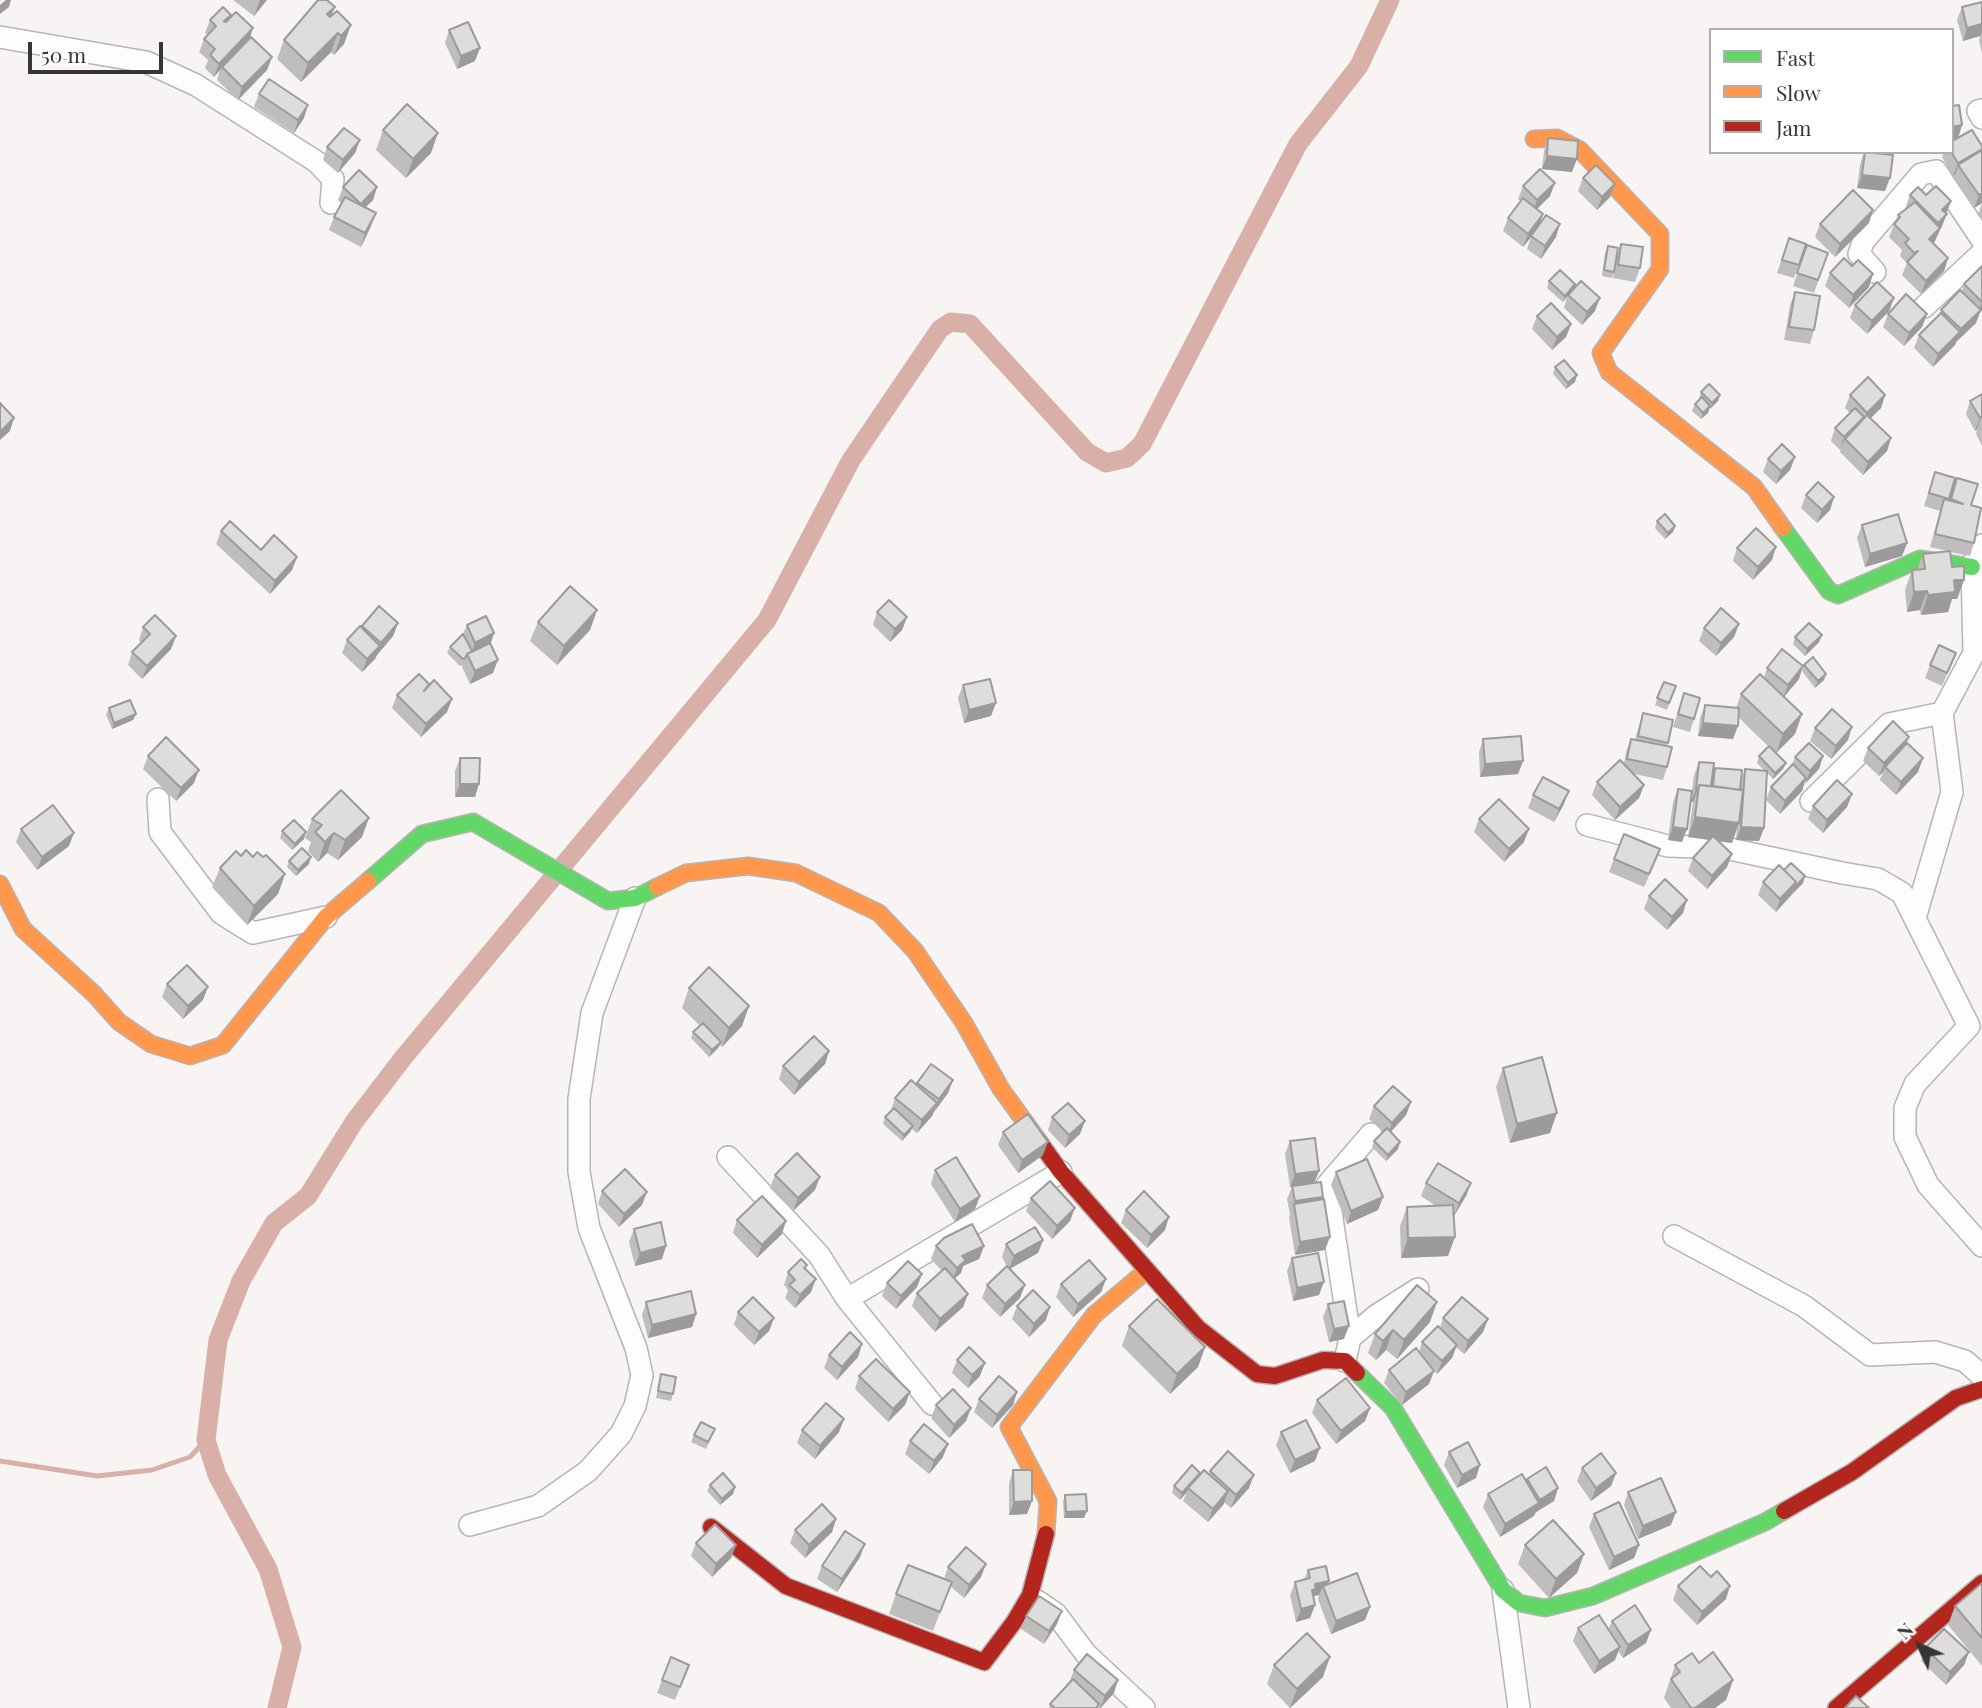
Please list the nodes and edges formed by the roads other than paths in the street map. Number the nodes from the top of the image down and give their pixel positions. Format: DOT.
graph roads {
  1 [pos="0,37"];
  2 [pos="1982,110"];
  3 [pos="1982,118"];
  4 [pos="1534,139"];
  5 [pos="331,202"];
  6 [pos="1982,240"];
  7 [pos="1982,253"];
  8 [pos="1875,272"];
  9 [pos="1924,307"];
  10 [pos="1982,545"];
  11 [pos="1972,567"];
  12 [pos="1942,713"];
  13 [pos="158,799"];
  14 [pos="1811,801"];
  15 [pos="1587,825"];
  16 [pos="0,884"];
  17 [pos="635,898"];
  18 [pos="326,917"];
  19 [pos="1915,918"];
  20 [pos="1371,1134"];
  21 [pos="728,1157"];
  22 [pos="1061,1172"];
  23 [pos="1674,1236"];
  24 [pos="1982,1246"];
  25 [pos="1147,1270"];
  26 [pos="1418,1289"];
  27 [pos="847,1298"];
  28 [pos="1350,1338"];
  29 [pos="1346,1361"];
  30 [pos="1982,1376"];
  31 [pos="1982,1389"];
  32 [pos="932,1404"];
  33 [pos="470,1525"];
  34 [pos="711,1527"];
  35 [pos="1982,1583"];
  36 [pos="1503,1590"];
  37 [pos="1030,1595"];
  38 [pos="1144,1708"];
  39 [pos="1518,1708"];
  40 [pos="1836,1708"];
  1 -- 5 [label="street"];
  2 -- 3 [label="street"];
  4 -- 11 [label="street"];
  6 -- 8 [label="street"];
  7 -- 9 [label="street"];
  10 -- 11 [label="street"];
  11 -- 12 [label="street"];
  12 -- 14 [label="street"];
  12 -- 19 [label="street"];
  13 -- 18 [label="street"];
  15 -- 19 [label="street"];
  16 -- 18 [label="street"];
  17 -- 18 [label="street"];
  17 -- 22 [label="street"];
  17 -- 33 [label="street"];
  19 -- 24 [label="street"];
  20 -- 28 [label="street"];
  21 -- 27 [label="street"];
  22 -- 25 [label="street"];
  22 -- 27 [label="street"];
  23 -- 30 [label="street"];
  25 -- 29 [label="street"];
  25 -- 37 [label="street"];
  26 -- 28 [label="street"];
  27 -- 32 [label="street"];
  28 -- 29 [label="street"];
  29 -- 36 [label="street"];
  31 -- 36 [label="street"];
  34 -- 37 [label="street"];
  35 -- 40 [label="street"];
  36 -- 39 [label="street"];
  37 -- 38 [label="street"];
}
